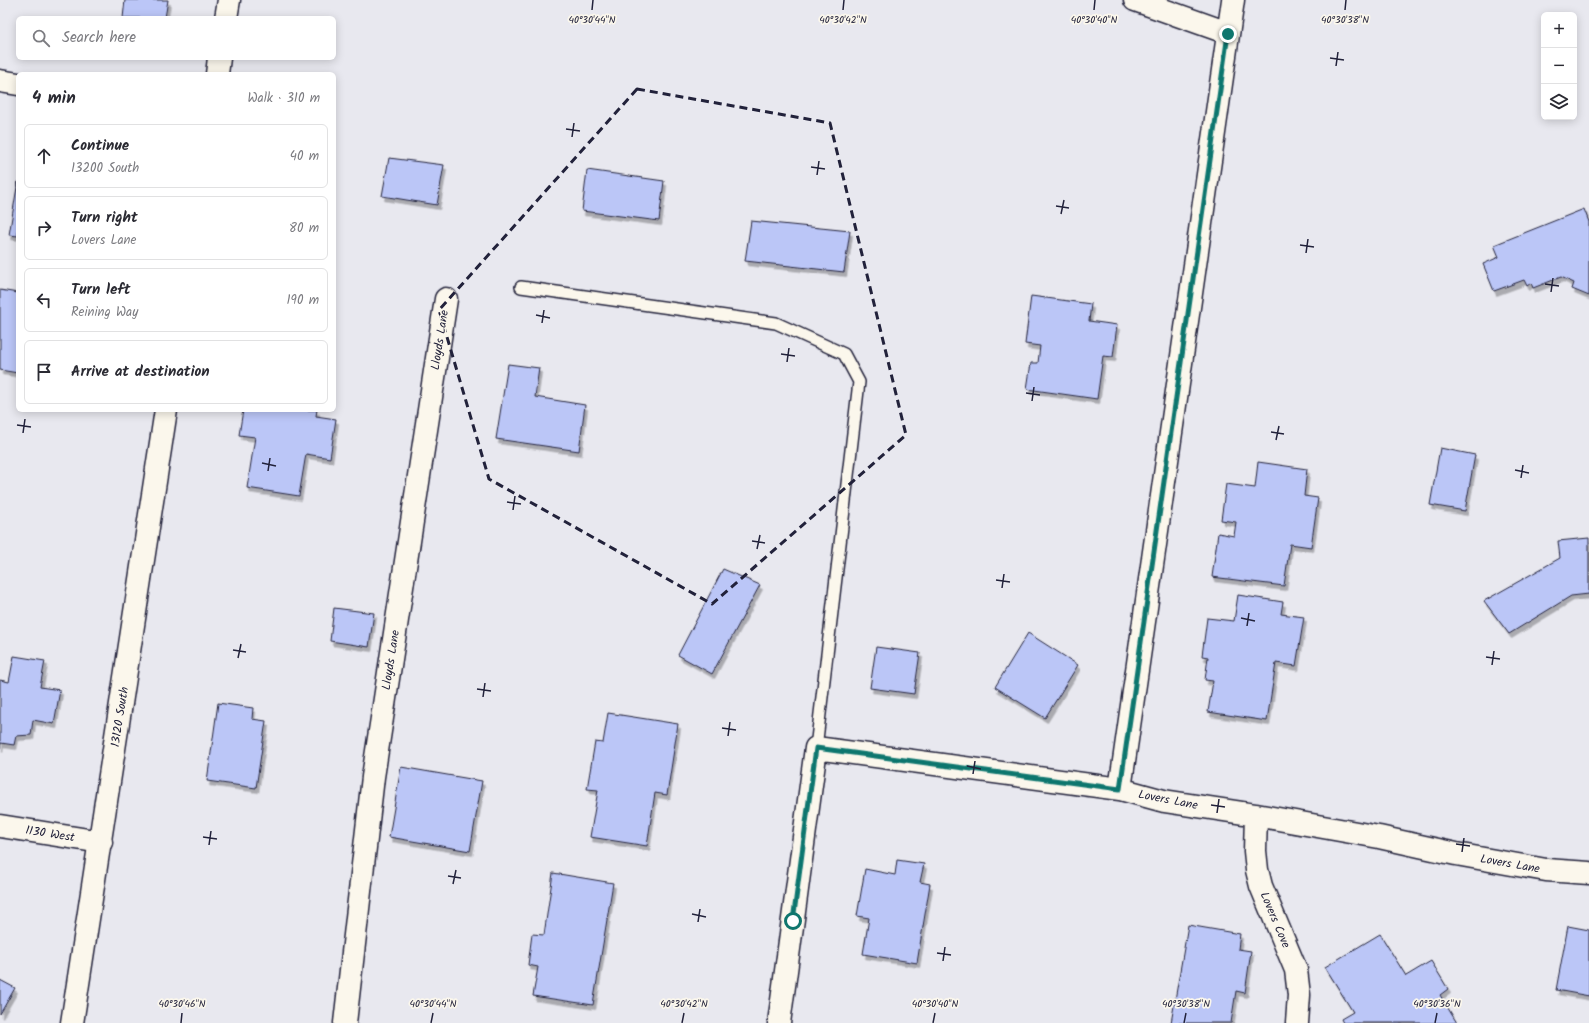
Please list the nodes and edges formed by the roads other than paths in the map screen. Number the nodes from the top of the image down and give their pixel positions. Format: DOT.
graph roads {
  1 [pos="229,0"];
  2 [pos="1135,0"];
  3 [pos="1233,0"];
  4 [pos="226,16"];
  5 [pos="1228,34"];
  6 [pos="220,60"];
  7 [pos="217,72"];
  8 [pos="0,81"];
  9 [pos="16,84"];
  10 [pos="521,287"];
  11 [pos="446,299"];
  12 [pos="166,412"];
  13 [pos="816,748"];
  14 [pos="1120,789"];
  15 [pos="1256,815"];
  16 [pos="0,826"];
  17 [pos="101,842"];
  18 [pos="1589,873"];
  19 [pos="72,1023"];
  20 [pos="345,1023"];
  21 [pos="779,1023"];
  22 [pos="1297,1023"];
  1 -- 4 [label="street"];
  2 -- 5 [label="street"];
  3 -- 5 [label="street"];
  5 -- 14 [label="street"];
  6 -- 7 [label="street"];
  8 -- 9 [label="street"];
  10 -- 13 [label="lane"];
  11 -- 20 [label="street, Lloyds Lane"];
  12 -- 17 [label="street, 13120 South"];
  13 -- 14 [label="street, Lovers Lane"];
  13 -- 21 [label="street"];
  14 -- 15 [label="street, Lovers Lane"];
  15 -- 18 [label="street, Lovers Lane"];
  15 -- 22 [label="street, Lovers Cove"];
  16 -- 17 [label="street, 1130 West"];
  17 -- 19 [label="street, 13120 South"];
}
